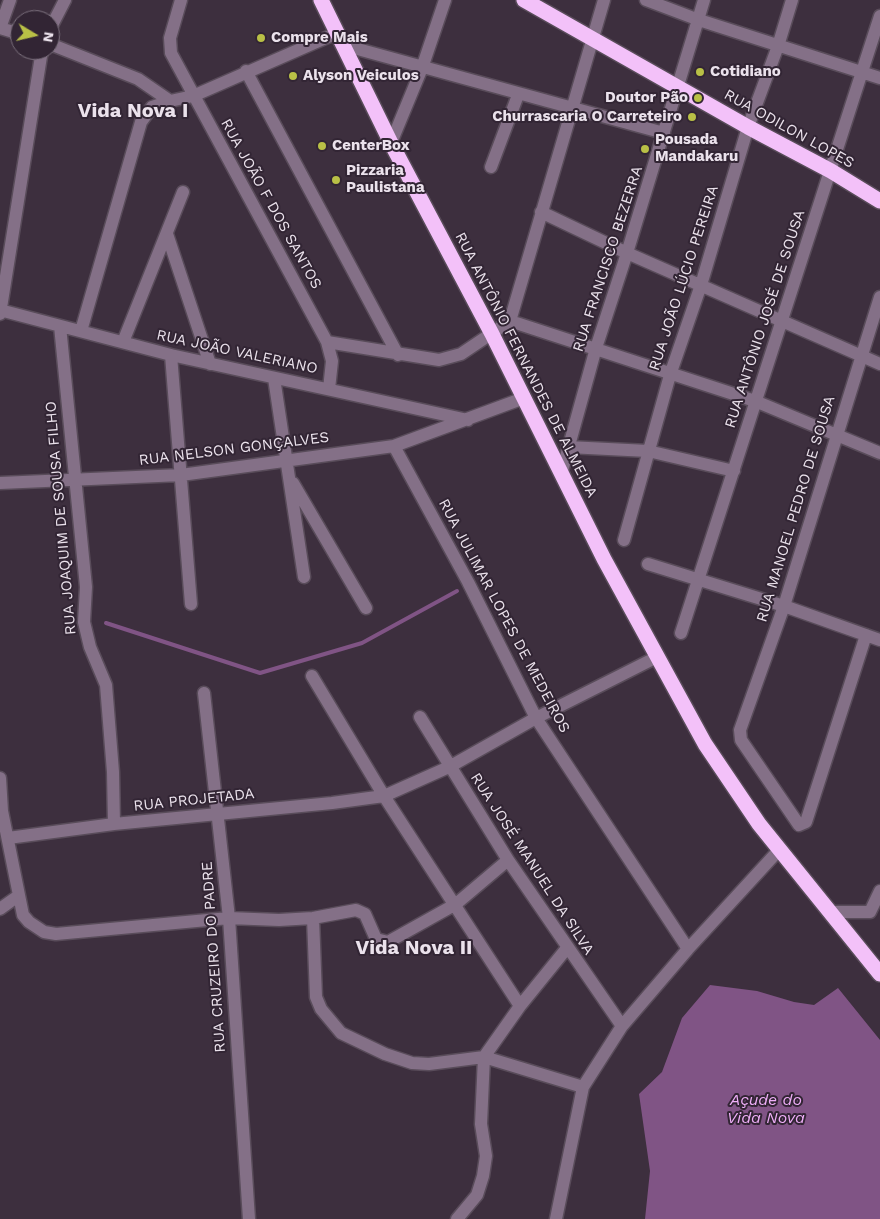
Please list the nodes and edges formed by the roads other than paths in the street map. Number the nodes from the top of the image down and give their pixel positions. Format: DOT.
graph roads {
  1 [pos="10,0"];
  2 [pos="181,0"];
  3 [pos="321,0"];
  4 [pos="445,0"];
  5 [pos="524,0"];
  6 [pos="604,0"];
  7 [pos="646,0"];
  8 [pos="704,0"];
  9 [pos="792,0"];
  10 [pos="880,16"];
  11 [pos="699,20"];
  12 [pos="0,28"];
  13 [pos="340,39"];
  14 [pos="592,39"];
  15 [pos="778,46"];
  16 [pos="60,48"];
  17 [pos="40,60"];
  18 [pos="422,68"];
  19 [pos="246,71"];
  20 [pos="862,72"];
  21 [pos="880,78"];
  22 [pos="679,87"];
  23 [pos="518,95"];
  24 [pos="193,96"];
  25 [pos="170,101"];
  26 [pos="571,108"];
  27 [pos="748,127"];
  28 [pos="664,133"];
  29 [pos="391,144"];
  30 [pos="491,167"];
  31 [pos="831,171"];
  32 [pos="183,192"];
  33 [pos="880,201"];
  34 [pos="541,212"];
  35 [pos="167,234"];
  36 [pos="627,254"];
  37 [pos="701,285"];
  38 [pos="880,298"];
  39 [pos="0,310"];
  40 [pos="0,314"];
  41 [pos="510,321"];
  42 [pos="782,321"];
  43 [pos="60,326"];
  44 [pos="81,331"];
  45 [pos="492,334"];
  46 [pos="123,342"];
  47 [pos="327,342"];
  48 [pos="596,348"];
  49 [pos="171,355"];
  50 [pos="398,355"];
  51 [pos="861,355"];
  52 [pos="210,364"];
  53 [pos="880,364"];
  54 [pos="670,375"];
  55 [pos="274,378"];
  56 [pos="329,389"];
  57 [pos="524,398"];
  58 [pos="756,402"];
  59 [pos="468,420"];
  60 [pos="835,436"];
  61 [pos="394,446"];
  62 [pos="568,447"];
  63 [pos="648,451"];
  64 [pos="880,453"];
  65 [pos="286,461"];
  66 [pos="562,471"];
  67 [pos="734,471"];
  68 [pos="180,475"];
  69 [pos="289,476"];
  70 [pos="76,481"];
  71 [pos="0,483"];
  72 [pos="624,540"];
  73 [pos="648,564"];
  74 [pos="304,577"];
  75 [pos="700,578"];
  76 [pos="191,604"];
  77 [pos="784,606"];
  78 [pos="366,608"];
  79 [pos="681,633"];
  80 [pos="866,635"];
  81 [pos="880,640"];
  82 [pos="657,658"];
  83 [pos="312,676"];
  84 [pos="204,693"];
  85 [pos="420,718"];
  86 [pos="536,718"];
  87 [pos="449,767"];
  88 [pos="0,778"];
  89 [pos="384,796"];
  90 [pos="1,810"];
  91 [pos="219,813"];
  92 [pos="114,824"];
  93 [pos="8,838"];
  94 [pos="779,850"];
  95 [pos="508,860"];
  96 [pos="880,891"];
  97 [pos="18,896"];
  98 [pos="456,904"];
  99 [pos="0,909"];
  100 [pos="829,912"];
  101 [pos="229,918"];
  102 [pos="313,918"];
  103 [pos="567,948"];
  104 [pos="688,949"];
  105 [pos="880,974"];
  106 [pos="520,1006"];
  107 [pos="622,1026"];
  108 [pos="484,1058"];
  109 [pos="583,1087"];
  110 [pos="249,1219"];
  111 [pos="457,1219"];
  112 [pos="556,1219"];
  1 -- 12 [label="street"];
  2 -- 24 [label="street, RUA JOÃO F DOS SANTOS"];
  3 -- 13 [label="highway, RUA ANTÔNIO FERNANDES DE ALMEIDA"];
  4 -- 18 [label="street"];
  5 -- 14 [label="highway, RUA ODILON LOPES"];
  6 -- 14 [label="street"];
  7 -- 11 [label="street"];
  8 -- 11 [label="street, RUA FRANCISCO BEZERRA"];
  9 -- 15 [label="street, RUA JOÃO LÚCIO PEREIRA"];
  10 -- 20 [label="street, RUA ANTÔNIO JOSÉ DE SOUSA"];
  11 -- 15 [label="street"];
  11 -- 22 [label="street, RUA FRANCISCO BEZERRA"];
  13 -- 18 [label="street"];
  13 -- 19 [label="street"];
  13 -- 29 [label="highway, RUA ANTÔNIO FERNANDES DE ALMEIDA"];
  14 -- 22 [label="highway, RUA ODILON LOPES"];
  14 -- 26 [label="street"];
  15 -- 20 [label="street"];
  15 -- 27 [label="street, RUA JOÃO LÚCIO PEREIRA"];
  16 -- 25 [label="street"];
  17 -- 39 [label="street"];
  18 -- 23 [label="street"];
  18 -- 29 [label="street"];
  19 -- 24 [label="street"];
  19 -- 50 [label="street"];
  20 -- 21 [label="street"];
  20 -- 31 [label="street, RUA ANTÔNIO JOSÉ DE SOUSA"];
  22 -- 27 [label="highway, RUA ODILON LOPES"];
  22 -- 28 [label="street, RUA FRANCISCO BEZERRA"];
  23 -- 26 [label="street"];
  23 -- 30 [label="street"];
  24 -- 25 [label="street"];
  24 -- 47 [label="street, RUA JOÃO F DOS SANTOS"];
  25 -- 44 [label="street"];
  26 -- 28 [label="street"];
  26 -- 34 [label="street"];
  27 -- 31 [label="highway, RUA ODILON LOPES"];
  27 -- 37 [label="street, RUA JOÃO LÚCIO PEREIRA"];
  28 -- 36 [label="street, RUA FRANCISCO BEZERRA"];
  29 -- 45 [label="highway, RUA ANTÔNIO FERNANDES DE ALMEIDA"];
  31 -- 33 [label="highway, RUA ODILON LOPES"];
  31 -- 42 [label="street, RUA ANTÔNIO JOSÉ DE SOUSA"];
  32 -- 35 [label="street"];
  34 -- 36 [label="street"];
  34 -- 41 [label="street"];
  35 -- 46 [label="street"];
  35 -- 52 [label="street"];
  36 -- 37 [label="street"];
  36 -- 48 [label="street, RUA FRANCISCO BEZERRA"];
  37 -- 42 [label="street"];
  37 -- 54 [label="street, RUA JOÃO LÚCIO PEREIRA"];
  38 -- 51 [label="street, RUA MANOEL PEDRO DE SOUSA"];
  39 -- 40 [label="street"];
  39 -- 43 [label="street, RUA JOÃO VALERIANO"];
  41 -- 45 [label="street, RUA JOÃO VALERIANO"];
  41 -- 48 [label="street"];
  42 -- 51 [label="street"];
  42 -- 58 [label="street, RUA ANTÔNIO JOSÉ DE SOUSA"];
  43 -- 44 [label="street, RUA JOÃO VALERIANO"];
  43 -- 70 [label="street, RUA JOAQUIM DE SOUSA FILHO"];
  44 -- 46 [label="street, RUA JOÃO VALERIANO"];
  45 -- 50 [label="street, RUA JOÃO VALERIANO"];
  45 -- 57 [label="highway, RUA ANTÔNIO FERNANDES DE ALMEIDA"];
  46 -- 49 [label="street, RUA JOÃO VALERIANO"];
  47 -- 50 [label="street, RUA JOÃO VALERIANO"];
  47 -- 56 [label="street, RUA JOÃO F DOS SANTOS"];
  48 -- 54 [label="street"];
  48 -- 62 [label="street, RUA FRANCISCO BEZERRA"];
  49 -- 52 [label="street, RUA JOÃO VALERIANO"];
  49 -- 68 [label="street"];
  51 -- 53 [label="street"];
  51 -- 60 [label="street, RUA MANOEL PEDRO DE SOUSA"];
  52 -- 55 [label="street, RUA JOÃO VALERIANO"];
  54 -- 58 [label="street"];
  54 -- 63 [label="street, RUA JOÃO LÚCIO PEREIRA"];
  55 -- 56 [label="street, RUA JOÃO VALERIANO"];
  55 -- 65 [label="street"];
  56 -- 59 [label="street, RUA JOÃO VALERIANO"];
  57 -- 59 [label="street, RUA NELSON GONÇALVES"];
  57 -- 66 [label="highway, RUA ANTÔNIO FERNANDES DE ALMEIDA"];
  58 -- 60 [label="street"];
  58 -- 67 [label="street, RUA ANTÔNIO JOSÉ DE SOUSA"];
  59 -- 61 [label="street, RUA NELSON GONÇALVES"];
  60 -- 64 [label="street"];
  60 -- 77 [label="street, RUA MANOEL PEDRO DE SOUSA"];
  61 -- 65 [label="street, RUA NELSON GONÇALVES"];
  61 -- 86 [label="street, RUA JULIMAR LOPES DE MEDEIROS"];
  62 -- 63 [label="street"];
  62 -- 66 [label="street, RUA FRANCISCO BEZERRA"];
  63 -- 67 [label="street"];
  63 -- 72 [label="street, RUA JOÃO LÚCIO PEREIRA"];
  65 -- 68 [label="street, RUA NELSON GONÇALVES"];
  65 -- 69 [label="street"];
  66 -- 82 [label="highway, RUA ANTÔNIO FERNANDES DE ALMEIDA"];
  67 -- 75 [label="street, RUA ANTÔNIO JOSÉ DE SOUSA"];
  68 -- 70 [label="street, RUA NELSON GONÇALVES"];
  68 -- 76 [label="street"];
  69 -- 74 [label="street"];
  69 -- 78 [label="street"];
  70 -- 71 [label="street, RUA NELSON GONÇALVES"];
  70 -- 92 [label="street, RUA JOAQUIM DE SOUSA FILHO"];
  73 -- 75 [label="street"];
  75 -- 77 [label="street"];
  75 -- 79 [label="street, RUA ANTÔNIO JOSÉ DE SOUSA"];
  77 -- 80 [label="street"];
  77 -- 80 [label="street, RUA MANOEL PEDRO DE SOUSA"];
  80 -- 81 [label="street"];
  82 -- 86 [label="street, RUA PROJETADA"];
  82 -- 94 [label="highway, RUA ANTÔNIO FERNANDES DE ALMEIDA"];
  83 -- 89 [label="street"];
  84 -- 91 [label="street, RUA CRUZEIRO DO PADRE"];
  85 -- 87 [label="street, RUA JOSÉ MANUEL DA SILVA"];
  86 -- 87 [label="street, RUA PROJETADA"];
  86 -- 104 [label="street, RUA JULIMAR LOPES DE MEDEIROS"];
  87 -- 89 [label="street, RUA PROJETADA"];
  87 -- 95 [label="street, RUA JOSÉ MANUEL DA SILVA"];
  88 -- 90 [label="street"];
  89 -- 91 [label="street, RUA PROJETADA"];
  89 -- 98 [label="street"];
  90 -- 93 [label="street"];
  91 -- 92 [label="street, RUA PROJETADA"];
  91 -- 101 [label="street, RUA CRUZEIRO DO PADRE"];
  92 -- 93 [label="street, RUA PROJETADA"];
  93 -- 97 [label="street"];
  94 -- 100 [label="highway, RUA ANTÔNIO FERNANDES DE ALMEIDA"];
  94 -- 104 [label="street"];
  95 -- 98 [label="street"];
  95 -- 103 [label="street, RUA JOSÉ MANUEL DA SILVA"];
  96 -- 100 [label="street"];
  97 -- 99 [label="street"];
  97 -- 101 [label="street"];
  98 -- 102 [label="street"];
  98 -- 106 [label="street"];
  100 -- 105 [label="highway, RUA ANTÔNIO FERNANDES DE ALMEIDA"];
  101 -- 102 [label="street"];
  101 -- 110 [label="street, RUA CRUZEIRO DO PADRE"];
  102 -- 108 [label="street"];
  103 -- 106 [label="street"];
  103 -- 107 [label="street, RUA JOSÉ MANUEL DA SILVA"];
  104 -- 107 [label="street"];
  106 -- 108 [label="street"];
  107 -- 109 [label="street"];
  108 -- 109 [label="street"];
  108 -- 111 [label="street"];
  109 -- 112 [label="street"];
}
